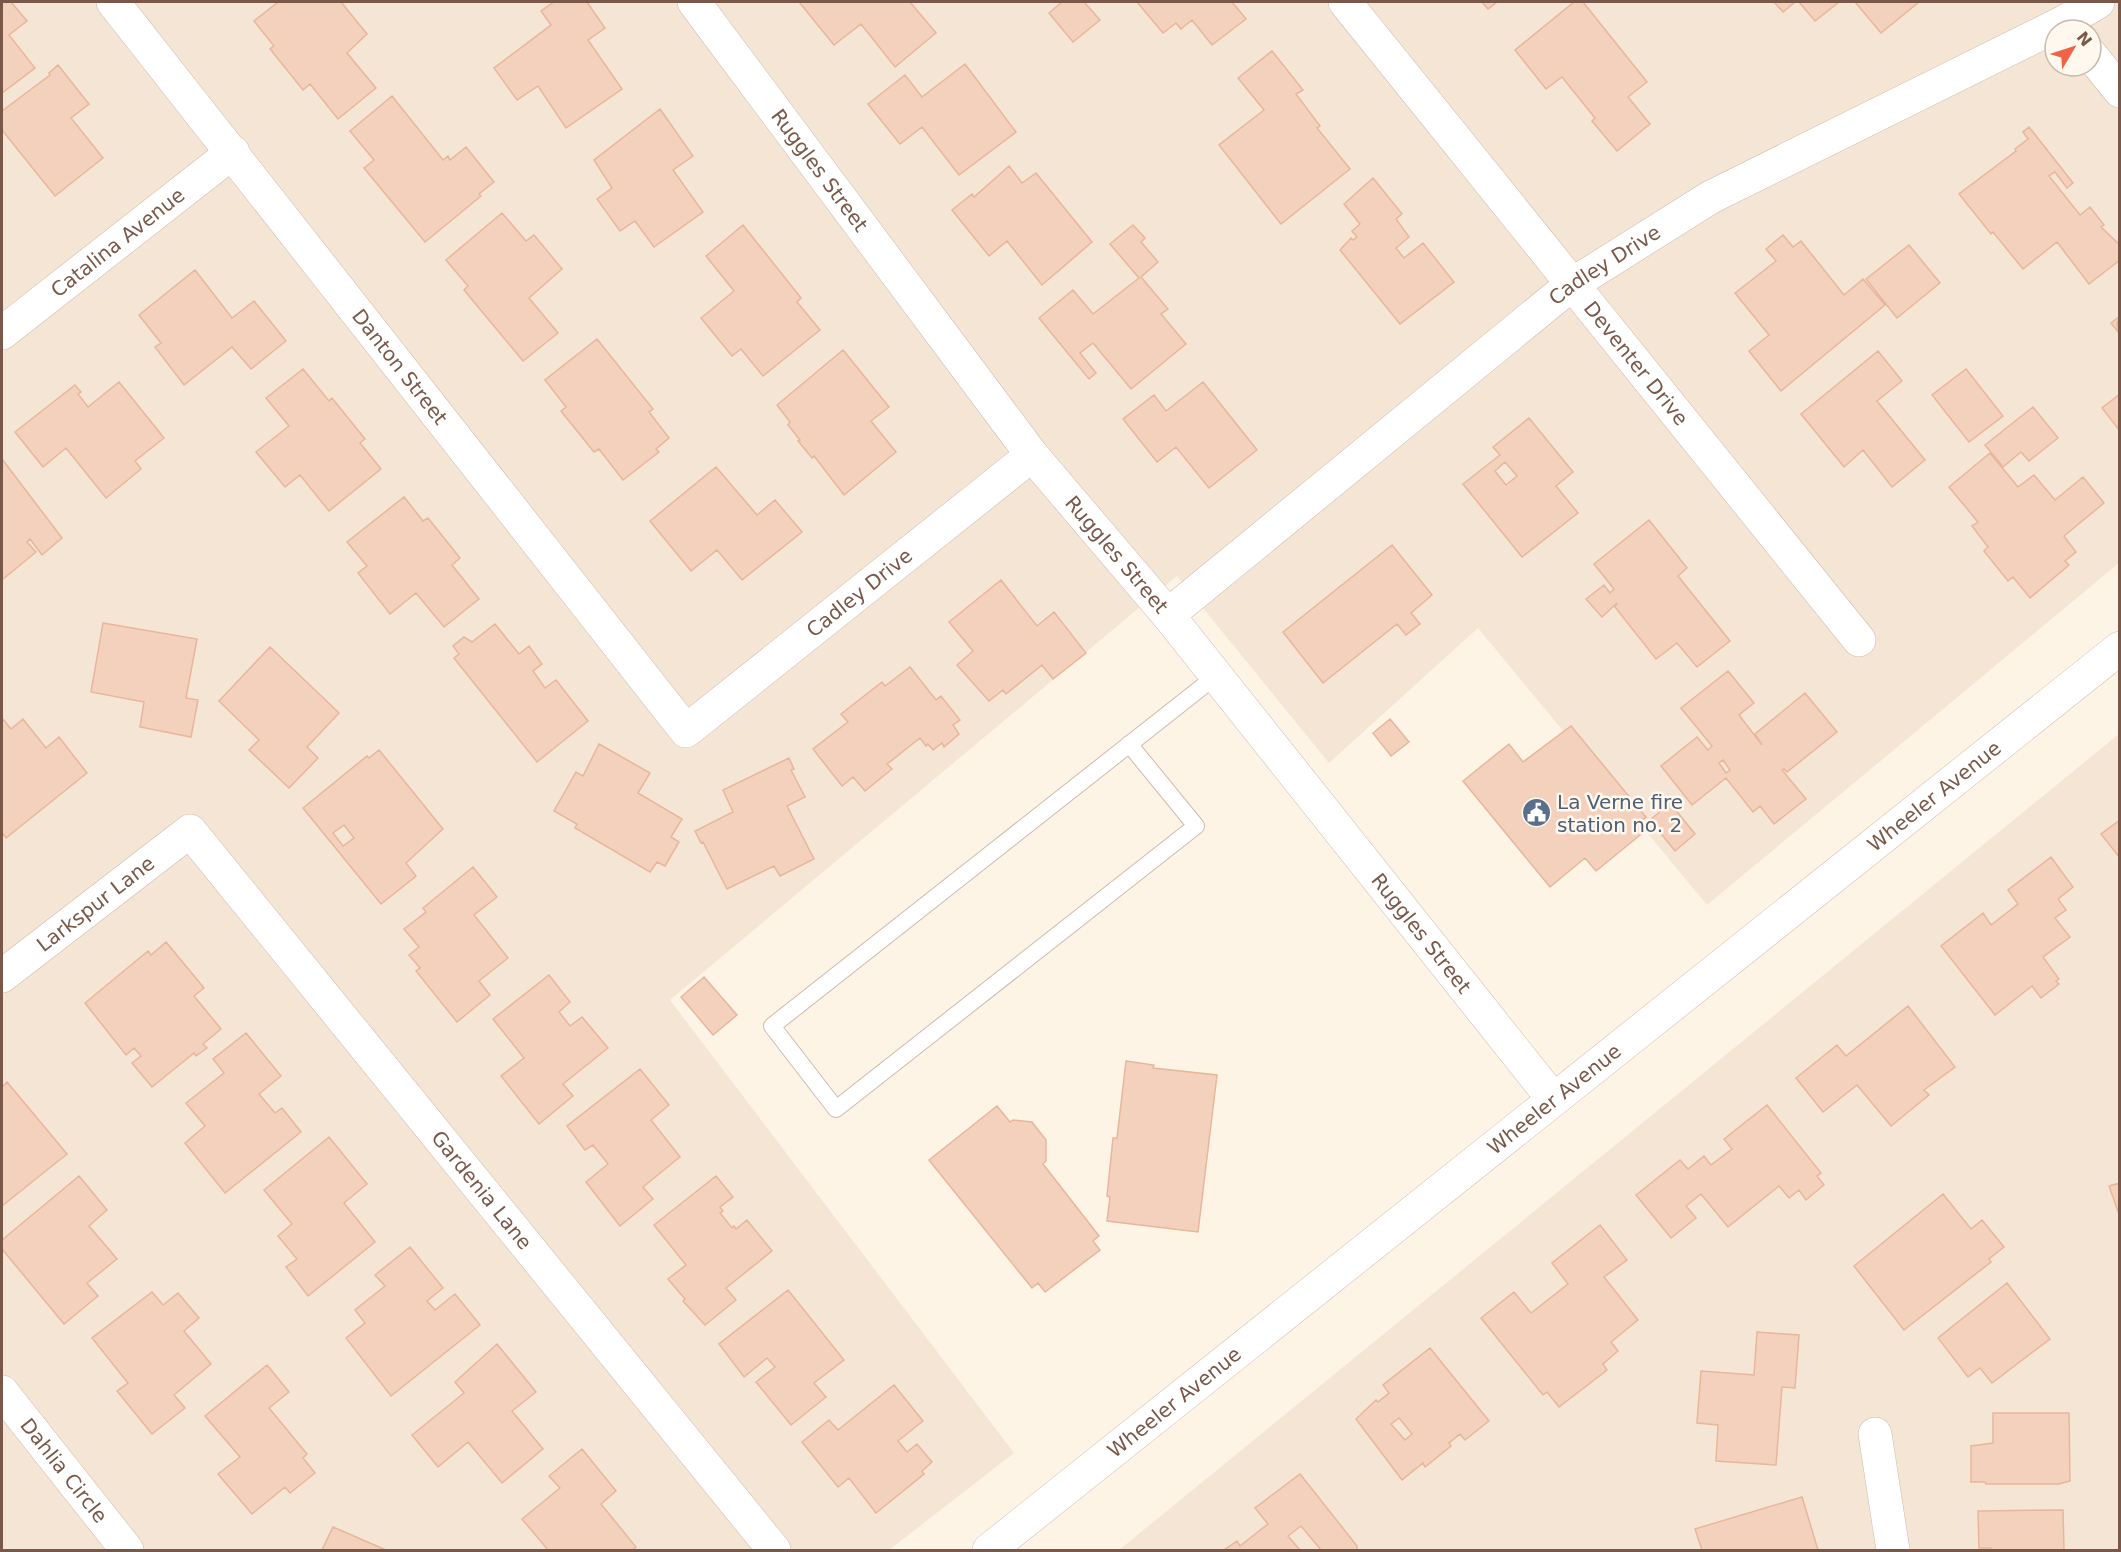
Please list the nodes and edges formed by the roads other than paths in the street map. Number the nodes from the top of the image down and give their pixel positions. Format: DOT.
graph roads {
  1 [pos="113,2"];
  2 [pos="694,2"];
  3 [pos="1345,2"];
  4 [pos="2098,2"];
  5 [pos="2061,18"];
  6 [pos="2043,27"];
  7 [pos="2103,70"];
  8 [pos="2120,91"];
  9 [pos="233,152"];
  10 [pos="1571,285"];
  11 [pos="2,333"];
  12 [pos="1032,455"];
  13 [pos="1168,615"];
  14 [pos="1859,640"];
  15 [pos="2120,648"];
  16 [pos="1216,676"];
  17 [pos="686,731"];
  18 [pos="1130,744"];
  19 [pos="190,831"];
  20 [pos="2,976"];
  21 [pos="1553,1099"];
  22 [pos="2,1392"];
  23 [pos="1875,1434"];
  24 [pos="127,1551"];
  25 [pos="774,1551"];
  26 [pos="989,1551"];
  27 [pos="1893,1551"];
  1 -- 9 [label="street, Danton Street"];
  2 -- 12 [label="street, Ruggles Street"];
  3 -- 10 [label="street, Deventer Drive"];
  4 -- 5 [label="street, Cadley Drive"];
  6 -- 10 [label="street, Cadley Drive"];
  7 -- 8 [label="street"];
  9 -- 11 [label="street, Catalina Avenue"];
  9 -- 17 [label="street, Danton Street"];
  10 -- 13 [label="street, Cadley Drive"];
  10 -- 14 [label="street, Deventer Drive"];
  12 -- 13 [label="street, Ruggles Street"];
  12 -- 17 [label="street, Cadley Drive"];
  13 -- 16 [label="street, Ruggles Street"];
  15 -- 21 [label="street, Wheeler Avenue"];
  16 -- 18 [label="lane"];
  16 -- 21 [label="street, Ruggles Street"];
  18 -- 18 [label="lane"];
  19 -- 20 [label="street, Larkspur Lane"];
  19 -- 25 [label="street, Gardenia Lane"];
  21 -- 26 [label="street, Wheeler Avenue"];
  22 -- 24 [label="street, Dahlia Circle"];
  23 -- 27 [label="street"];
}
